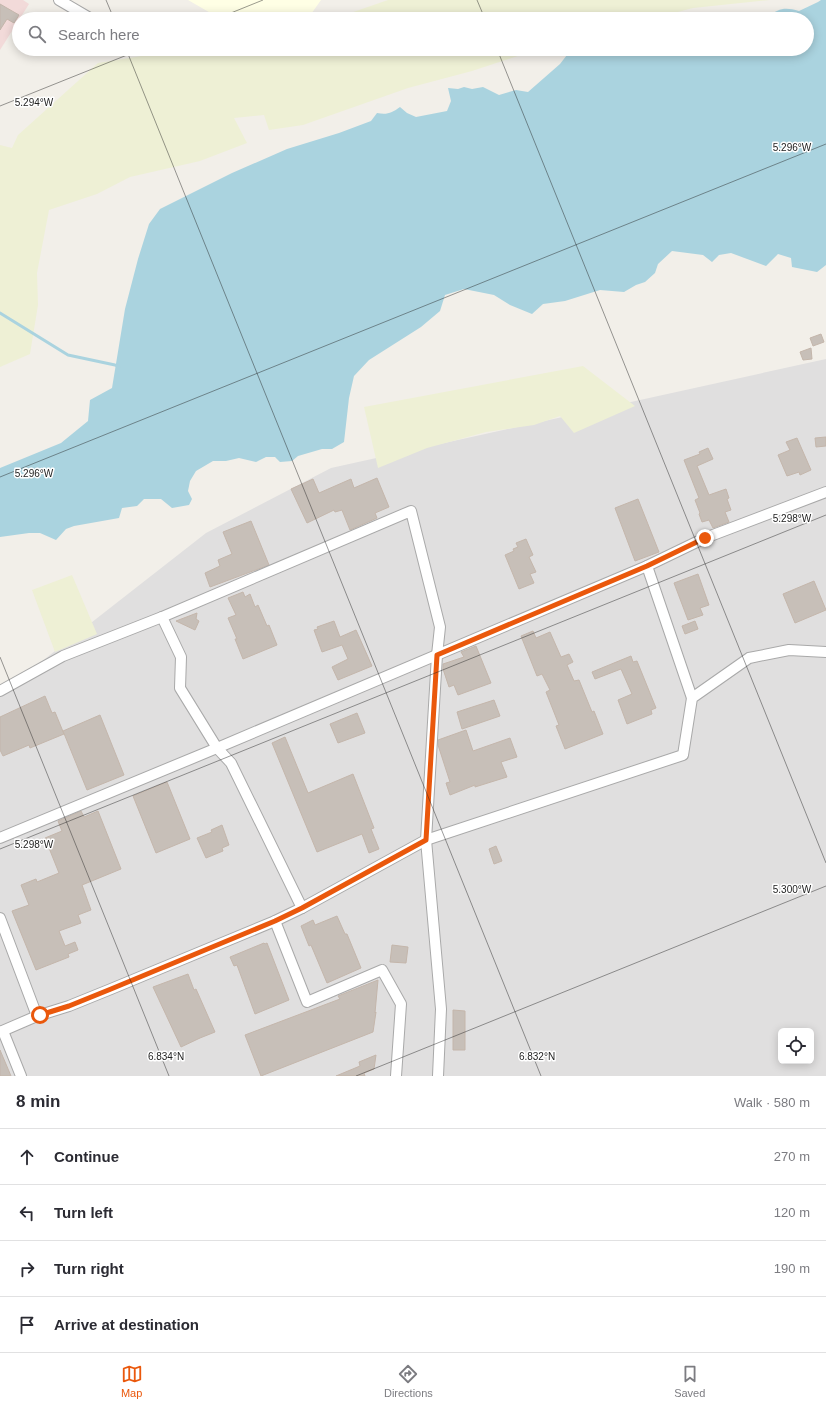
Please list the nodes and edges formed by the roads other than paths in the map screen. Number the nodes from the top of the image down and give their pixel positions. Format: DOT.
graph roads {
  1 [pos="59,0"];
  2 [pos="79,12"];
  3 [pos="826,492"];
  4 [pos="647,566"];
  5 [pos="162,617"];
  6 [pos="826,652"];
  7 [pos="437,655"];
  8 [pos="0,691"];
  9 [pos="692,698"];
  10 [pos="217,748"];
  11 [pos="0,838"];
  12 [pos="426,840"];
  13 [pos="302,908"];
  14 [pos="0,918"];
  15 [pos="275,921"];
  16 [pos="37,1016"];
  17 [pos="1,1031"];
  18 [pos="21,1076"];
  19 [pos="396,1076"];
  20 [pos="438,1076"];
  1 -- 2 [label="street"];
  3 -- 4 [label="street"];
  4 -- 7 [label="street"];
  4 -- 9 [label="street"];
  5 -- 7 [label="street"];
  5 -- 8 [label="street"];
  5 -- 10 [label="street"];
  6 -- 9 [label="street"];
  7 -- 10 [label="street"];
  7 -- 12 [label="street"];
  9 -- 12 [label="street"];
  10 -- 11 [label="street"];
  10 -- 13 [label="street"];
  12 -- 13 [label="street"];
  12 -- 20 [label="street"];
  13 -- 15 [label="street"];
  14 -- 16 [label="street"];
  15 -- 16 [label="street"];
  15 -- 19 [label="street"];
  16 -- 17 [label="street"];
  17 -- 18 [label="street"];
}
